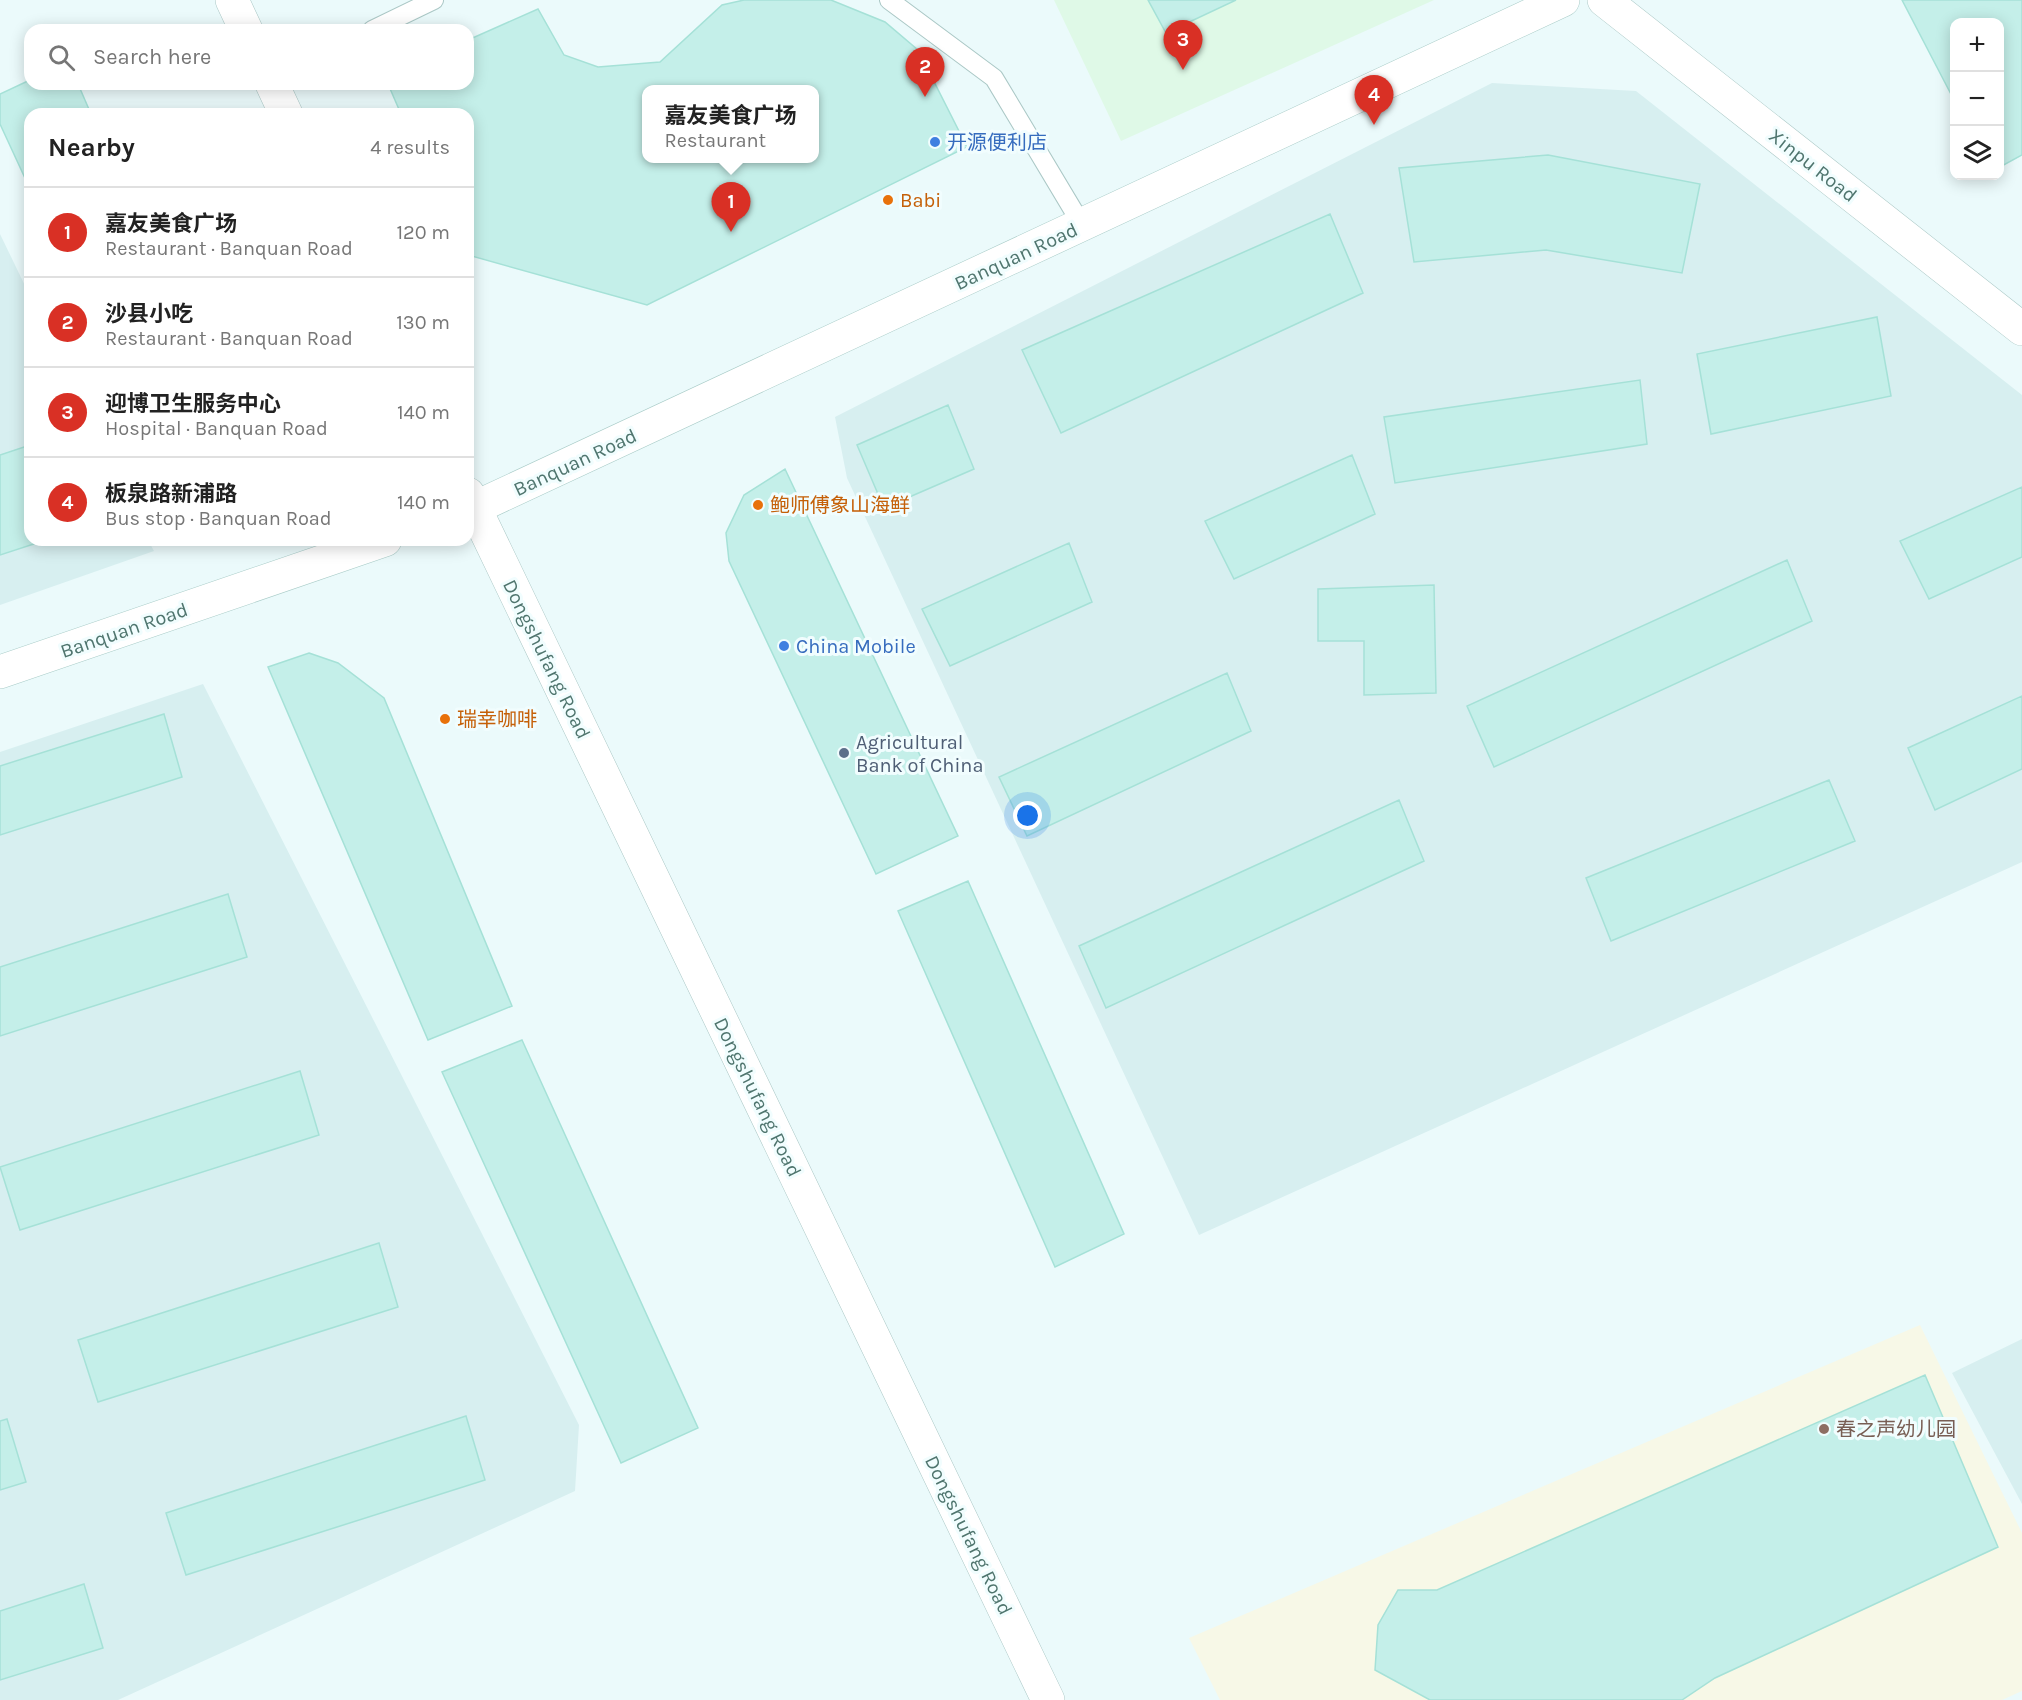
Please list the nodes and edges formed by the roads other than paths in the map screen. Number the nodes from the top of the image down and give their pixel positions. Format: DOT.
graph roads {
  1 [pos="232,0"];
  2 [pos="434,0"];
  3 [pos="888,0"];
  4 [pos="1563,0"];
  5 [pos="1604,0"];
  6 [pos="243,24"];
  7 [pos="384,24"];
  8 [pos="275,90"];
  9 [pos="283,108"];
  10 [pos="1082,225"];
  11 [pos="2022,329"];
  12 [pos="474,503"];
  13 [pos="474,513"];
  14 [pos="368,546"];
  15 [pos="0,672"];
  16 [pos="1048,1700"];
  1 -- 6 [label="street"];
  2 -- 7 [label="lane"];
  3 -- 10 [label="lane"];
  4 -- 10 [label="street, Banquan Road"];
  5 -- 11 [label="street, Xinpu Road"];
  8 -- 9 [label="street"];
  10 -- 12 [label="street, Banquan Road"];
  13 -- 16 [label="street, Dongshufang Road"];
  14 -- 15 [label="street, Banquan Road"];
}
